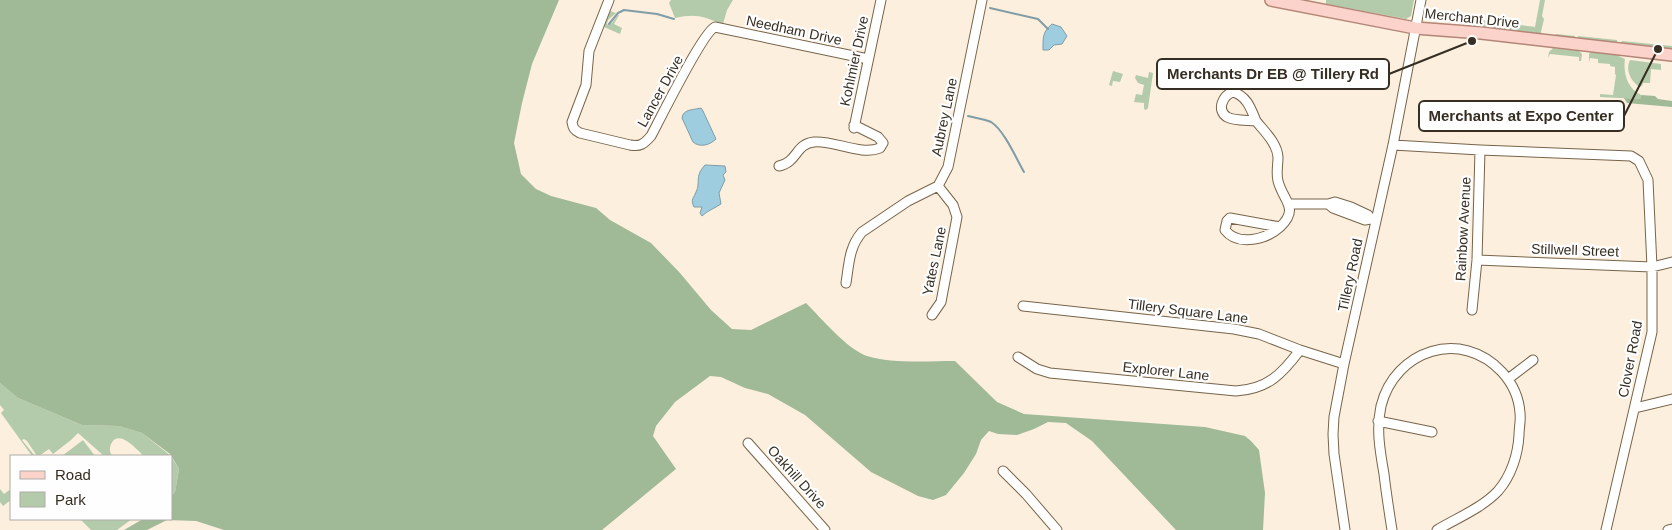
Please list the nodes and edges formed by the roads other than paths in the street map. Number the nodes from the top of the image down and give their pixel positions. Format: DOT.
graph roads {
  1 [pos="609,0"];
  2 [pos="881,0"];
  3 [pos="982,0"];
  4 [pos="1271,0"];
  5 [pos="1421,0"];
  6 [pos="715,27"];
  7 [pos="1415,28"];
  8 [pos="1672,55"];
  9 [pos="868,59"];
  10 [pos="1256,121"];
  11 [pos="1393,145"];
  12 [pos="1480,150"];
  13 [pos="780,166"];
  14 [pos="938,186"];
  15 [pos="1289,204"];
  16 [pos="1373,220"];
  17 [pos="1280,227"];
  18 [pos="1476,260"];
  19 [pos="1672,262"];
  20 [pos="1652,267"];
  21 [pos="846,283"];
  22 [pos="1023,306"];
  23 [pos="1472,310"];
  24 [pos="932,315"];
  25 [pos="1300,350"];
  26 [pos="1018,358"];
  27 [pos="1533,360"];
  28 [pos="1344,364"];
  29 [pos="1508,379"];
  30 [pos="1672,399"];
  31 [pos="1635,408"];
  32 [pos="1378,421"];
  33 [pos="1432,432"];
  34 [pos="748,443"];
  35 [pos="1003,470"];
  36 [pos="1453,526"];
  37 [pos="1672,529"];
  38 [pos="825,530"];
  39 [pos="1057,530"];
  40 [pos="1346,530"];
  41 [pos="1392,530"];
  42 [pos="1437,530"];
  43 [pos="1606,530"];
  44 [pos="1668,530"];
  1 -- 6 [label="street, Lancer Drive"];
  2 -- 9 [label="street, Kohlmier Drive"];
  3 -- 14 [label="street, Aubrey Lane"];
  4 -- 7 [label="main road, Merchant Drive"];
  5 -- 7 [label="street, Tillery Road"];
  6 -- 9 [label="street, Needham Drive"];
  7 -- 8 [label="main road, Merchant Drive"];
  7 -- 11 [label="street, Tillery Road"];
  9 -- 13 [label="street, Kohlmier Drive"];
  10 -- 15 [label="street"];
  11 -- 12 [label="street"];
  11 -- 16 [label="street, Tillery Road"];
  12 -- 18 [label="street, Rainbow Avenue"];
  12 -- 20 [label="street, Clover Road"];
  14 -- 21 [label="street"];
  14 -- 24 [label="street, Yates Lane"];
  15 -- 16 [label="street"];
  15 -- 17 [label="street"];
  16 -- 28 [label="street, Tillery Road"];
  17 -- 17 [label="street"];
  18 -- 20 [label="street, Stillwell Street"];
  18 -- 23 [label="street, Rainbow Avenue"];
  19 -- 20 [label="street, Stillwell Street"];
  20 -- 31 [label="street, Clover Road"];
  22 -- 25 [label="street, Tillery Square Lane"];
  25 -- 26 [label="street, Explorer Lane"];
  25 -- 28 [label="street, Tillery Square Lane"];
  27 -- 29 [label="street"];
  28 -- 40 [label="street, Tillery Road"];
  29 -- 32 [label="street"];
  29 -- 36 [label="street"];
  30 -- 31 [label="street"];
  31 -- 43 [label="street, Clover Road"];
  32 -- 33 [label="street"];
  32 -- 41 [label="street"];
  34 -- 38 [label="street, Oakhill Drive"];
  35 -- 39 [label="street"];
  36 -- 42 [label="street"];
  37 -- 44 [label="street"];
}
